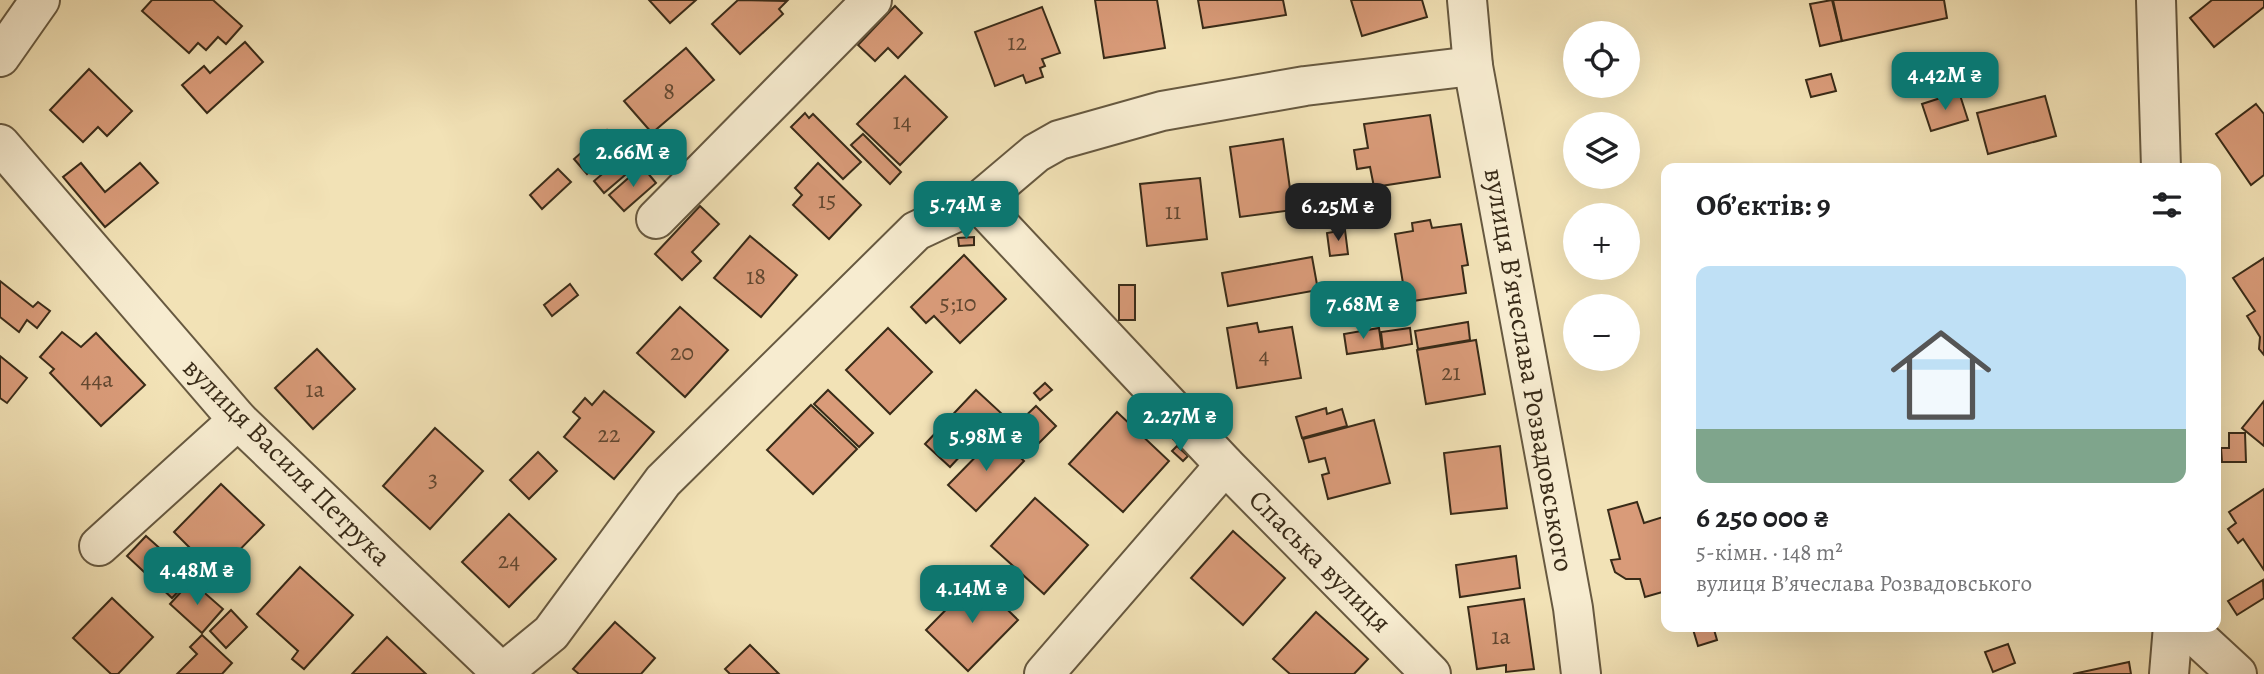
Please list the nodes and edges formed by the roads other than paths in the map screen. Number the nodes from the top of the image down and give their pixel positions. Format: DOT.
graph roads {
  1 [pos="40,0"];
  2 [pos="872,0"];
  3 [pos="1466,0"];
  4 [pos="2156,0"];
  5 [pos="0,57"];
  6 [pos="1473,66"];
  7 [pos="0,144"];
  8 [pos="2161,163"];
  9 [pos="978,202"];
  10 [pos="656,219"];
  11 [pos="238,420"];
  12 [pos="1225,465"];
  13 [pos="99,546"];
  14 [pos="2172,632"];
  15 [pos="2192,632"];
  16 [pos="502,674"];
  17 [pos="1044,674"];
  18 [pos="1431,674"];
  19 [pos="1581,674"];
  20 [pos="2169,674"];
  21 [pos="2237,674"];
  1 -- 5 [label="street"];
  2 -- 10 [label="street"];
  3 -- 6 [label="street, вулиця Вʼячеслава Розвадовського"];
  4 -- 8 [label="street"];
  6 -- 9 [label="street"];
  6 -- 19 [label="street, вулиця Вʼячеслава Розвадовського"];
  7 -- 11 [label="street, вулиця Василя Петрука"];
  9 -- 12 [label="street, Спаська вулиця"];
  9 -- 16 [label="street"];
  11 -- 13 [label="street"];
  11 -- 16 [label="street, вулиця Василя Петрука"];
  12 -- 17 [label="street"];
  12 -- 18 [label="street, Спаська вулиця"];
  14 -- 20 [label="street"];
  15 -- 21 [label="street"];
}
